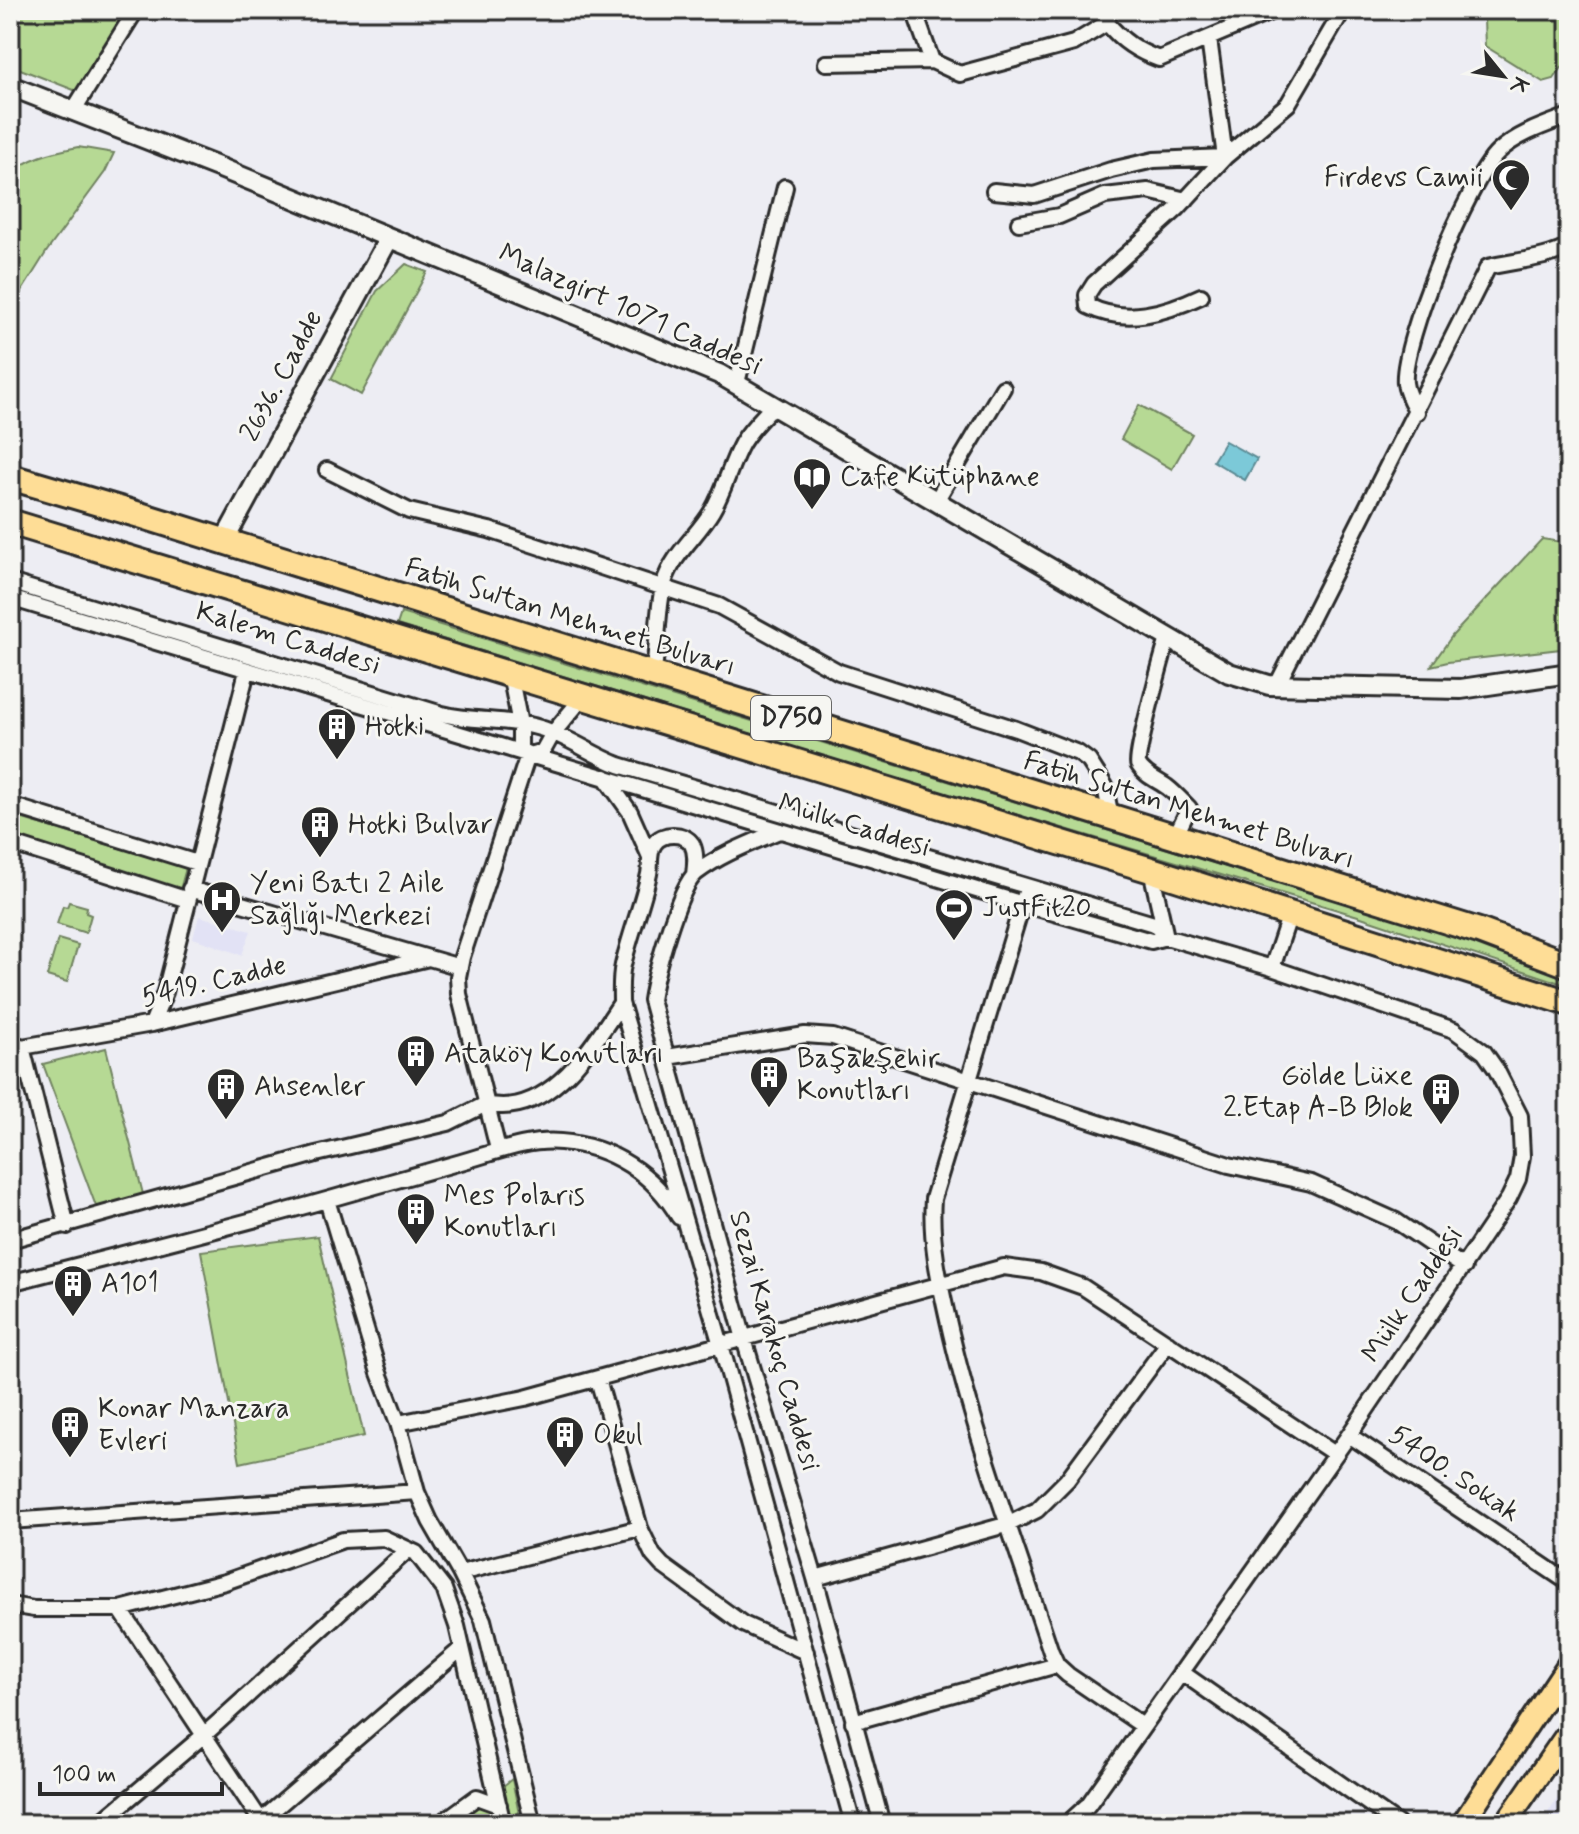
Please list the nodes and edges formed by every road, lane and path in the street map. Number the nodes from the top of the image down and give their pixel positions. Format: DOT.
graph roads {
  1 [pos="136,10"];
  2 [pos="914,10"];
  3 [pos="1275,10"];
  4 [pos="1343,10"];
  5 [pos="1109,16"];
  6 [pos="1209,39"];
  7 [pos="932,61"];
  8 [pos="826,63"];
  9 [pos="10,86"];
  10 [pos="73,111"];
  11 [pos="1569,116"];
  12 [pos="1225,157"];
  13 [pos="785,187"];
  14 [pos="994,191"];
  15 [pos="1186,200"];
  16 [pos="1019,223"];
  17 [pos="389,238"];
  18 [pos="1569,246"];
  19 [pos="1201,296"];
  20 [pos="737,383"];
  21 [pos="1003,388"];
  22 [pos="774,405"];
  23 [pos="1417,412"];
  24 [pos="327,470"];
  25 [pos="10,477"];
  26 [pos="936,501"];
  27 [pos="10,522"];
  28 [pos="224,541"];
  29 [pos="10,582"];
  30 [pos="663,589"];
  31 [pos="10,598"];
  32 [pos="1168,639"];
  33 [pos="247,671"];
  34 [pos="1569,673"];
  35 [pos="510,674"];
  36 [pos="653,675"];
  37 [pos="1277,685"];
  38 [pos="584,696"];
  39 [pos="520,724"];
  40 [pos="553,733"];
  41 [pos="528,755"];
  42 [pos="605,777"];
  43 [pos="10,805"];
  44 [pos="1111,818"];
  45 [pos="779,831"];
  46 [pos="1175,837"];
  47 [pos="10,843"];
  48 [pos="650,857"];
  49 [pos="197,863"];
  50 [pos="1151,870"];
  51 [pos="694,875"];
  52 [pos="1027,887"];
  53 [pos="189,894"];
  54 [pos="1023,904"];
  55 [pos="1290,914"];
  56 [pos="1479,931"];
  57 [pos="1166,937"];
  58 [pos="1569,948"];
  59 [pos="429,958"];
  60 [pos="1569,965"];
  61 [pos="460,967"];
  62 [pos="1272,968"];
  63 [pos="621,1003"];
  64 [pos="1569,1003"];
  65 [pos="152,1024"];
  66 [pos="16,1044"];
  67 [pos="667,1057"];
  68 [pos="968,1082"];
  69 [pos="486,1104"];
  70 [pos="498,1149"];
  71 [pos="327,1200"];
  72 [pos="67,1226"];
  73 [pos="690,1237"];
  74 [pos="10,1240"];
  75 [pos="1464,1267"];
  76 [pos="10,1283"];
  77 [pos="941,1285"];
  78 [pos="744,1339"];
  79 [pos="1168,1343"];
  80 [pos="721,1345"];
  81 [pos="598,1379"];
  82 [pos="398,1423"];
  83 [pos="1349,1435"];
  84 [pos="1335,1454"];
  85 [pos="417,1492"];
  86 [pos="10,1521"];
  87 [pos="1009,1524"];
  88 [pos="640,1528"];
  89 [pos="408,1550"];
  90 [pos="460,1573"];
  91 [pos="815,1578"];
  92 [pos="1569,1583"];
  93 [pos="10,1605"];
  94 [pos="120,1609"];
  95 [pos="462,1648"];
  96 [pos="806,1652"];
  97 [pos="1569,1663"];
  98 [pos="1057,1665"];
  99 [pos="1181,1672"];
  100 [pos="853,1722"];
  101 [pos="1143,1726"];
  102 [pos="1569,1731"];
  103 [pos="204,1735"];
  104 [pos="499,1805"];
  105 [pos="260,1823"];
  106 [pos="99,1824"];
  107 [pos="440,1824"];
  108 [pos="503,1824"];
  109 [pos="533,1824"];
  110 [pos="853,1824"];
  111 [pos="882,1824"];
  112 [pos="1067,1824"];
  113 [pos="1398,1824"];
  114 [pos="1462,1824"];
  115 [pos="1505,1824"];
  1 -- 10 [label="street"];
  2 -- 7 [label="street"];
  3 -- 6 [label="street"];
  4 -- 12 [label="street"];
  5 -- 6 [label="street"];
  5 -- 7 [label="street"];
  6 -- 12 [label="street"];
  7 -- 8 [label="street"];
  9 -- 10 [label="street, Malazgirt 1071 Caddesi"];
  10 -- 17 [label="street, Malazgirt 1071 Caddesi"];
  11 -- 23 [label="street"];
  12 -- 14 [label="street"];
  12 -- 15 [label="street"];
  13 -- 20 [label="street"];
  15 -- 16 [label="street"];
  15 -- 19 [label="street"];
  17 -- 20 [label="street, Malazgirt 1071 Caddesi"];
  17 -- 28 [label="street, 2636. Cadde"];
  18 -- 23 [label="street"];
  20 -- 22 [label="street, Malazgirt 1071 Caddesi"];
  21 -- 26 [label="street"];
  22 -- 26 [label="street, Malazgirt 1071 Caddesi"];
  22 -- 30 [label="street"];
  23 -- 37 [label="street"];
  24 -- 30 [label="street"];
  25 -- 28 [label="highway, Fatih Sultan Mehmet Bulvarı / D750"];
  26 -- 32 [label="street, Malazgirt 1071 Caddesi"];
  27 -- 35 [label="highway, D750"];
  28 -- 36 [label="highway, Fatih Sultan Mehmet Bulvarı / D750"];
  29 -- 39 [label="street, Kalem Caddesi"];
  30 -- 36 [label="street"];
  30 -- 44 [label="street"];
  31 -- 33 [label="street, Kalem Caddesi"];
  32 -- 37 [label="street, Malazgirt 1071 Caddesi"];
  32 -- 46 [label="street"];
  33 -- 41 [label="street, Kalem Caddesi"];
  33 -- 49 [label="street"];
  34 -- 37 [label="street, Malazgirt 1071 Caddesi"];
  35 -- 38 [label="highway, D750"];
  35 -- 39 [label="street"];
  36 -- 44 [label="highway, Fatih Sultan Mehmet Bulvarı / D750"];
  38 -- 40 [label="street"];
  38 -- 50 [label="highway, D750"];
  39 -- 40 [label="street, Kalem Caddesi"];
  39 -- 41 [label="street"];
  40 -- 41 [label="street"];
  40 -- 52 [label="street, Mülk Caddesi"];
  41 -- 42 [label="street, Mülk Caddesi"];
  41 -- 61 [label="street"];
  42 -- 45 [label="street, Mülk Caddesi"];
  42 -- 48 [label="street"];
  43 -- 49 [label="street"];
  44 -- 46 [label="highway, Fatih Sultan Mehmet Bulvarı / D750"];
  45 -- 51 [label="street"];
  45 -- 54 [label="street, Mülk Caddesi"];
  46 -- 56 [label="highway, Fatih Sultan Mehmet Bulvarı / D750"];
  47 -- 53 [label="street"];
  48 -- 51 [label="street"];
  48 -- 63 [label="street"];
  49 -- 53 [label="street"];
  50 -- 55 [label="highway, D750"];
  50 -- 57 [label="street"];
  51 -- 67 [label="street, Sezai Karakoç Caddesi"];
  52 -- 54 [label="street"];
  52 -- 57 [label="street, Mülk Caddesi"];
  53 -- 59 [label="street"];
  53 -- 65 [label="street"];
  54 -- 57 [label="street, Mülk Caddesi"];
  54 -- 68 [label="street"];
  55 -- 62 [label="street"];
  55 -- 64 [label="highway, D750"];
  56 -- 58 [label="highway"];
  56 -- 60 [label="highway, Fatih Sultan Mehmet Bulvarı / D750"];
  57 -- 62 [label="street, Mülk Caddesi"];
  59 -- 61 [label="street"];
  59 -- 65 [label="street, 5419. Cadde"];
  61 -- 69 [label="street"];
  62 -- 75 [label="street, Mülk Caddesi"];
  63 -- 69 [label="street"];
  63 -- 73 [label="street"];
  65 -- 66 [label="street, 5419. Cadde"];
  66 -- 72 [label="street"];
  67 -- 68 [label="street"];
  67 -- 78 [label="street, Sezai Karakoç Caddesi"];
  68 -- 75 [label="street"];
  68 -- 77 [label="street"];
  69 -- 70 [label="street"];
  69 -- 72 [label="street"];
  70 -- 71 [label="street"];
  70 -- 73 [label="street"];
  71 -- 76 [label="street"];
  71 -- 82 [label="street"];
  72 -- 74 [label="street"];
  73 -- 80 [label="street"];
  75 -- 83 [label="street, Mülk Caddesi"];
  77 -- 78 [label="street"];
  77 -- 79 [label="street"];
  77 -- 87 [label="street"];
  78 -- 80 [label="street"];
  78 -- 91 [label="street, Sezai Karakoç Caddesi"];
  79 -- 84 [label="street"];
  79 -- 87 [label="street"];
  80 -- 81 [label="street"];
  80 -- 96 [label="street"];
  81 -- 82 [label="street"];
  81 -- 88 [label="street"];
  82 -- 85 [label="street"];
  83 -- 84 [label="street, Mülk Caddesi"];
  83 -- 92 [label="street, 5400. Sokak"];
  84 -- 99 [label="street, Mülk Caddesi"];
  85 -- 86 [label="street"];
  85 -- 90 [label="street"];
  87 -- 91 [label="street"];
  87 -- 98 [label="street"];
  88 -- 90 [label="street"];
  88 -- 96 [label="street"];
  89 -- 94 [label="street"];
  89 -- 95 [label="street"];
  89 -- 103 [label="street"];
  90 -- 109 [label="street"];
  91 -- 100 [label="street, Sezai Karakoç Caddesi"];
  93 -- 94 [label="street"];
  94 -- 103 [label="street"];
  95 -- 104 [label="street"];
  95 -- 105 [label="street"];
  96 -- 110 [label="street"];
  97 -- 114 [label="main road"];
  98 -- 100 [label="street"];
  98 -- 101 [label="street"];
  99 -- 101 [label="street, Mülk Caddesi"];
  99 -- 113 [label="street"];
  100 -- 111 [label="street, Sezai Karakoç Caddesi"];
  101 -- 112 [label="street, Mülk Caddesi"];
  102 -- 115 [label="main road"];
  103 -- 105 [label="street"];
  103 -- 106 [label="street"];
  104 -- 107 [label="street"];
  104 -- 108 [label="street"];
}
